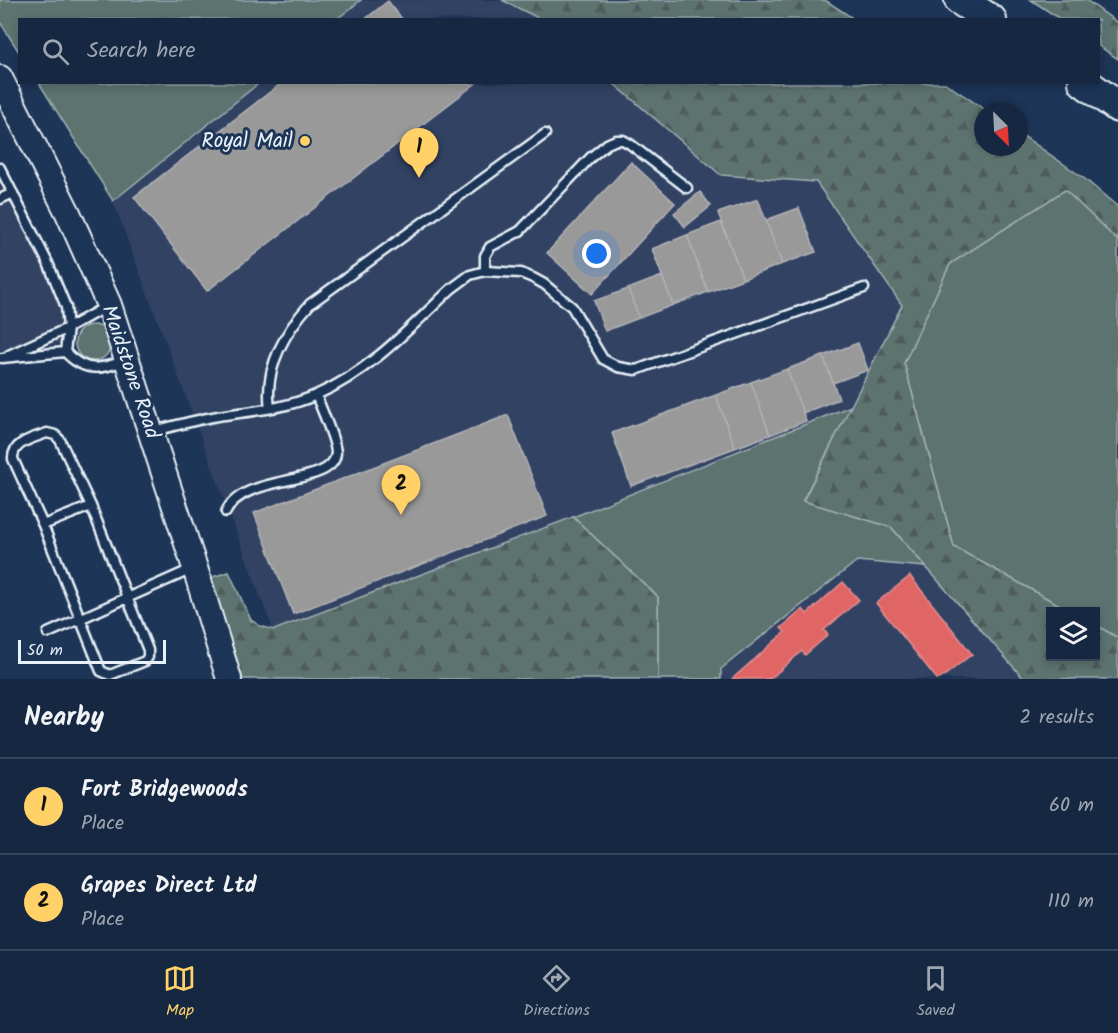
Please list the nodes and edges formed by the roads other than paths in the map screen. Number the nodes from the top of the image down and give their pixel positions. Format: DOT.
graph roads {
  1 [pos="960,0"];
  2 [pos="988,18"];
  3 [pos="0,78"];
  4 [pos="1087,84"];
  5 [pos="1118,107"];
  6 [pos="545,134"];
  7 [pos="0,168"];
  8 [pos="687,188"];
  9 [pos="13,193"];
  10 [pos="0,199"];
  11 [pos="485,271"];
  12 [pos="864,288"];
  13 [pos="109,305"];
  14 [pos="69,328"];
  15 [pos="65,352"];
  16 [pos="1,359"];
  17 [pos="127,360"];
  18 [pos="316,395"];
  19 [pos="270,408"];
  20 [pos="151,432"];
  21 [pos="92,506"];
  22 [pos="226,512"];
  23 [pos="43,525"];
  24 [pos="195,568"];
  25 [pos="128,596"];
  26 [pos="80,617"];
  27 [pos="48,633"];
  28 [pos="229,679"];
  1 -- 2 [label="highway"];
  3 -- 13 [label="main road, Maidstone Road"];
  4 -- 5 [label="highway"];
  6 -- 19 [label="lane"];
  7 -- 9 [label="lane"];
  8 -- 11 [label="lane"];
  9 -- 10 [label="lane"];
  9 -- 14 [label="lane"];
  11 -- 12 [label="lane"];
  11 -- 18 [label="lane"];
  13 -- 14 [label="lane"];
  13 -- 17 [label="main road, Maidstone Road"];
  14 -- 15 [label="lane"];
  14 -- 16 [label="lane"];
  15 -- 16 [label="lane"];
  15 -- 17 [label="lane"];
  17 -- 20 [label="main road, Maidstone Road"];
  18 -- 19 [label="lane"];
  18 -- 22 [label="lane"];
  19 -- 20 [label="lane"];
  20 -- 24 [label="main road, Maidstone Road"];
  21 -- 23 [label="lane"];
  21 -- 23 [label="lane"];
  21 -- 25 [label="lane"];
  23 -- 26 [label="lane"];
  24 -- 25 [label="lane"];
  24 -- 28 [label="main road, Maidstone Road"];
  25 -- 26 [label="lane"];
  25 -- 26 [label="lane"];
  26 -- 27 [label="lane"];
}
